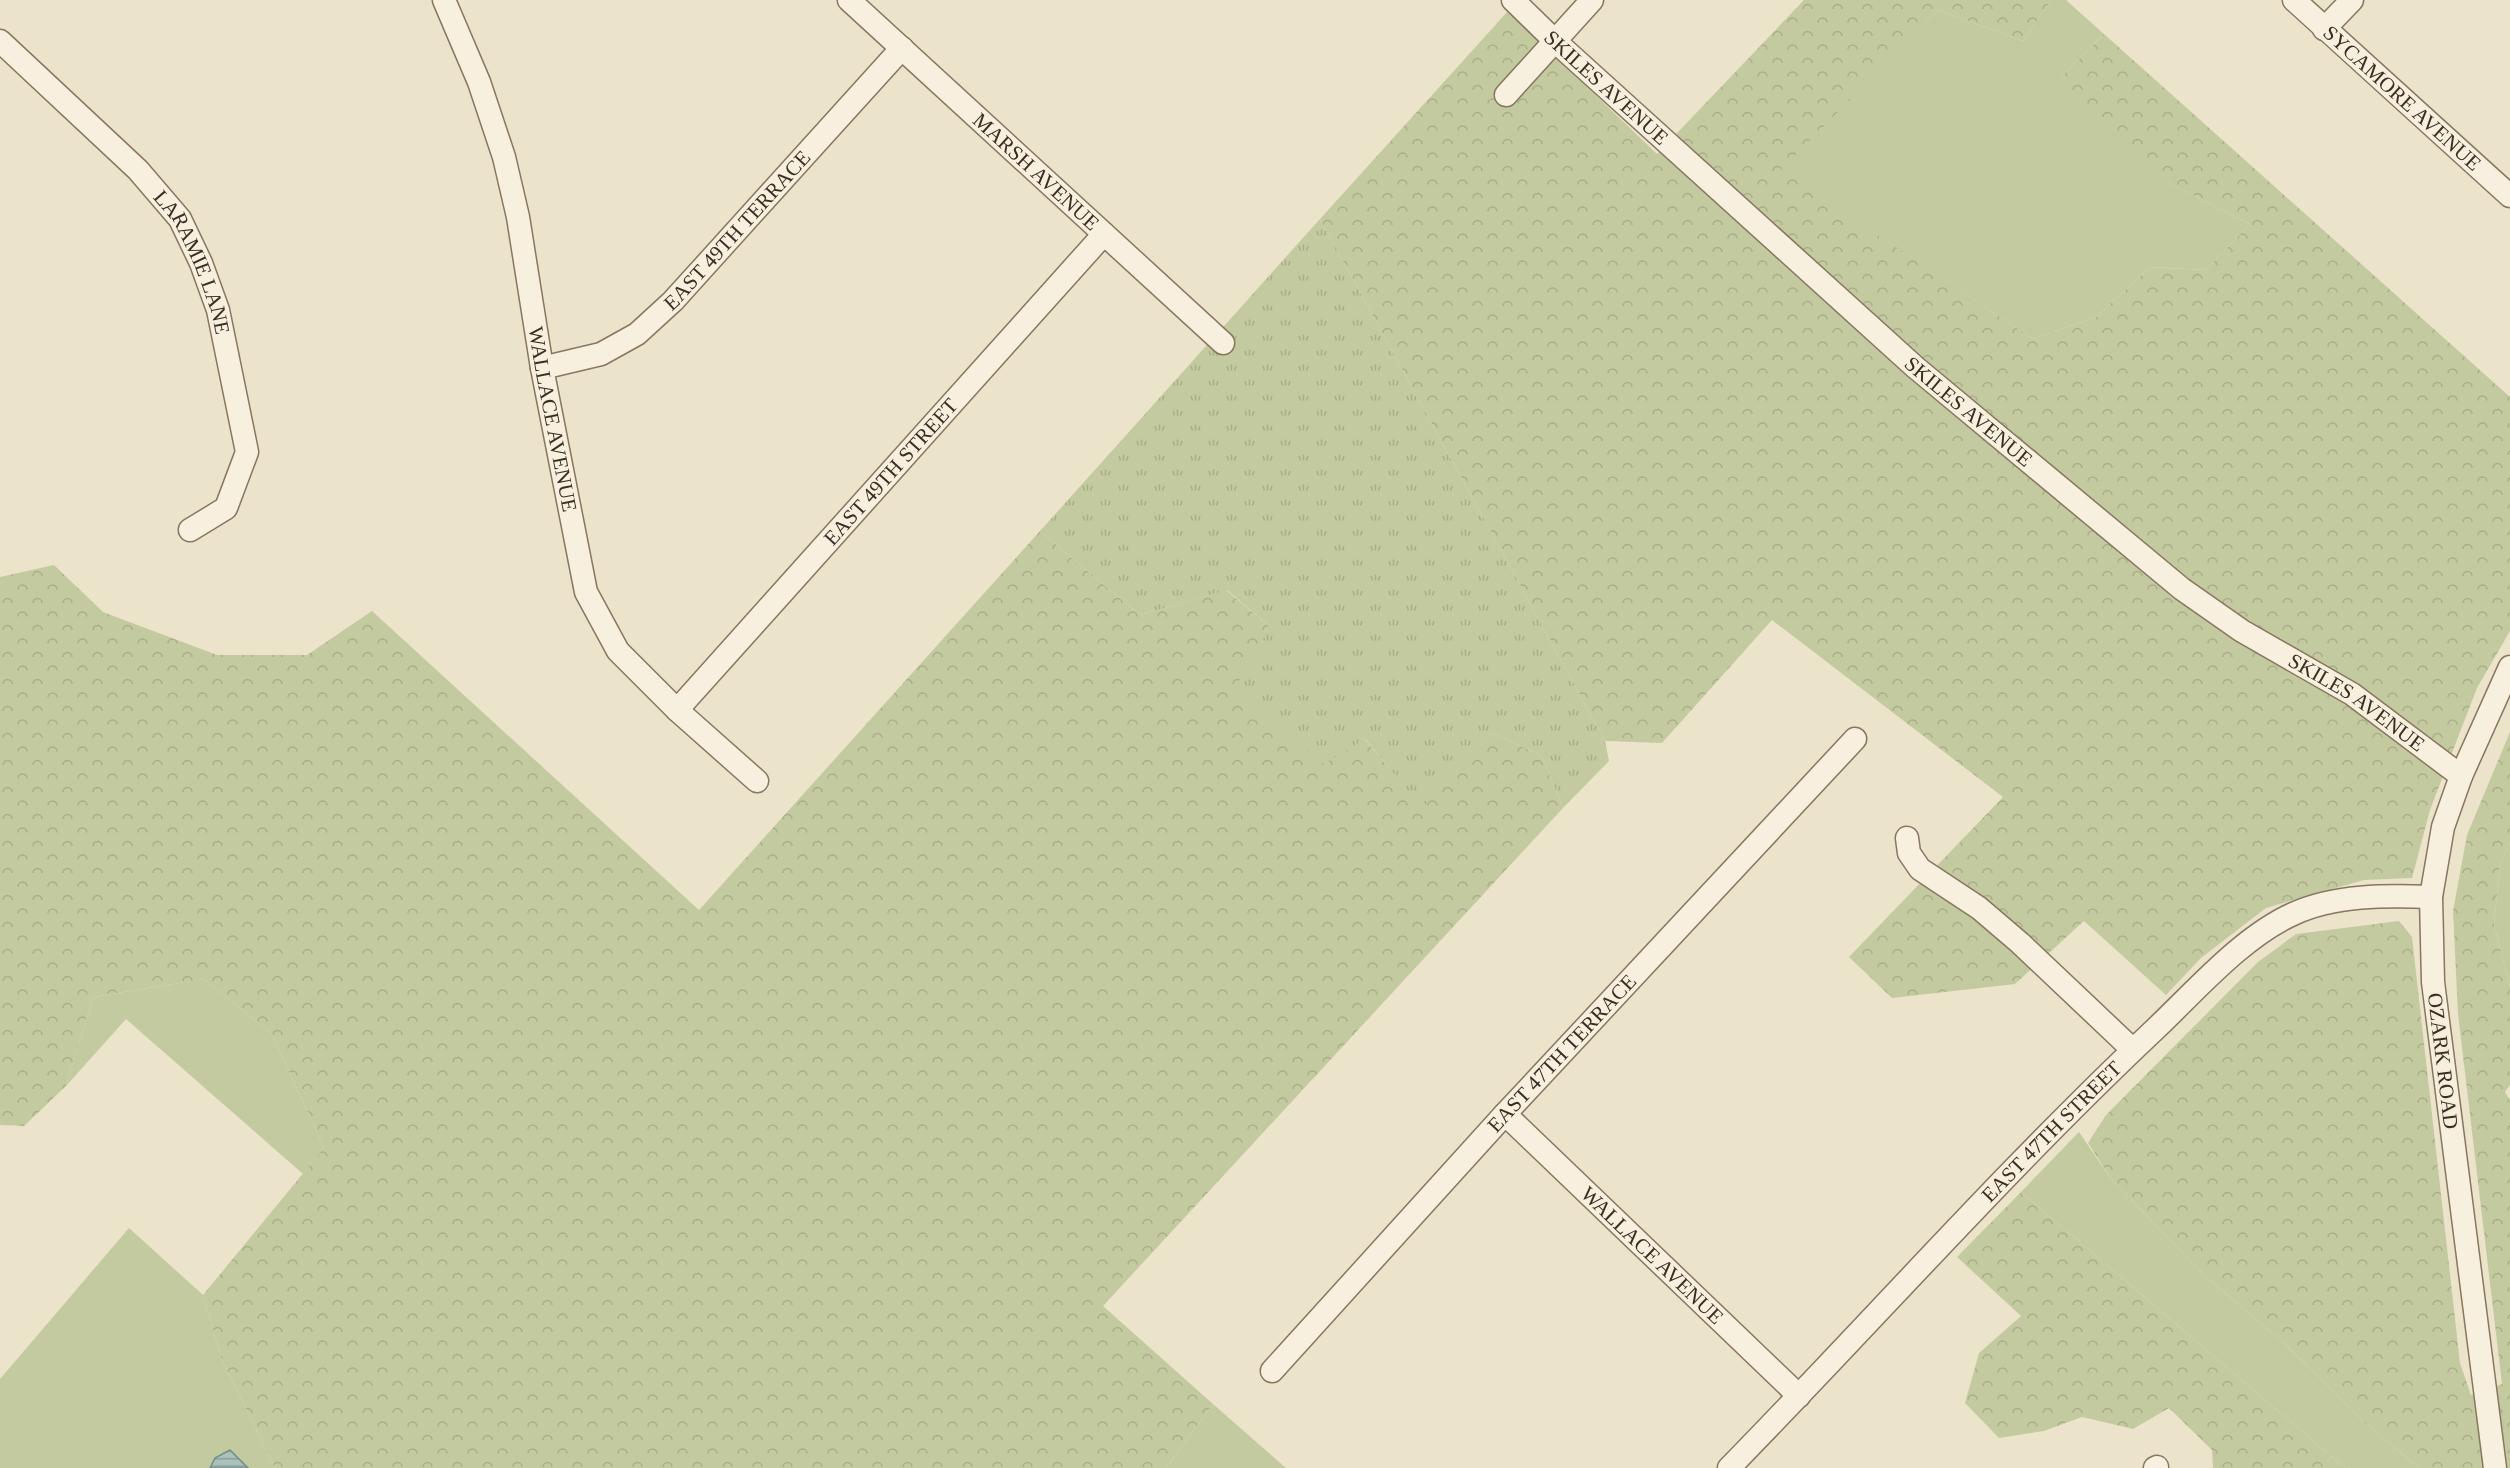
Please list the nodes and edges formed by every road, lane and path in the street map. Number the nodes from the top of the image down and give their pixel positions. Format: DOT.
graph roads {
  1 [pos="444,0"];
  2 [pos="849,0"];
  3 [pos="1513,0"];
  4 [pos="1592,0"];
  5 [pos="2294,0"];
  6 [pos="2352,0"];
  7 [pos="2324,29"];
  8 [pos="0,41"];
  9 [pos="1556,42"];
  10 [pos="902,48"];
  11 [pos="1506,95"];
  12 [pos="2510,196"];
  13 [pos="1104,234"];
  14 [pos="1223,343"];
  15 [pos="543,368"];
  16 [pos="190,530"];
  17 [pos="2510,667"];
  18 [pos="677,710"];
  19 [pos="1855,739"];
  20 [pos="2461,776"];
  21 [pos="757,781"];
  22 [pos="1907,838"];
  23 [pos="2431,897"];
  24 [pos="2133,1050"];
  25 [pos="1505,1114"];
  26 [pos="1272,1371"];
  27 [pos="1799,1396"];
  28 [pos="1735,1466"];
  29 [pos="2496,1468"];
  1 -- 15 [label="street, WALLACE AVENUE"];
  2 -- 10 [label="street, MARSH AVENUE"];
  3 -- 9 [label="street, SKILES AVENUE"];
  4 -- 9 [label="street"];
  5 -- 7 [label="street, SYCAMORE AVENUE"];
  6 -- 7 [label="street"];
  7 -- 12 [label="street, SYCAMORE AVENUE"];
  8 -- 16 [label="street, LARAMIE LANE"];
  9 -- 11 [label="street"];
  9 -- 20 [label="street, SKILES AVENUE"];
  10 -- 13 [label="street, MARSH AVENUE"];
  10 -- 15 [label="street, EAST 49TH TERRACE"];
  13 -- 14 [label="street, MARSH AVENUE"];
  13 -- 18 [label="street, EAST 49TH STREET"];
  15 -- 18 [label="street, WALLACE AVENUE"];
  17 -- 20 [label="street, OZARK ROAD"];
  18 -- 21 [label="street, WALLACE AVENUE"];
  19 -- 25 [label="street, EAST 47TH TERRACE"];
  20 -- 23 [label="street, OZARK ROAD"];
  22 -- 24 [label="street"];
  23 -- 24 [label="street, EAST 47TH STREET"];
  23 -- 29 [label="street, OZARK ROAD"];
  24 -- 27 [label="street, EAST 47TH STREET"];
  25 -- 26 [label="street, EAST 47TH TERRACE"];
  25 -- 27 [label="street, WALLACE AVENUE"];
  27 -- 28 [label="street, EAST 47TH STREET"];
}
